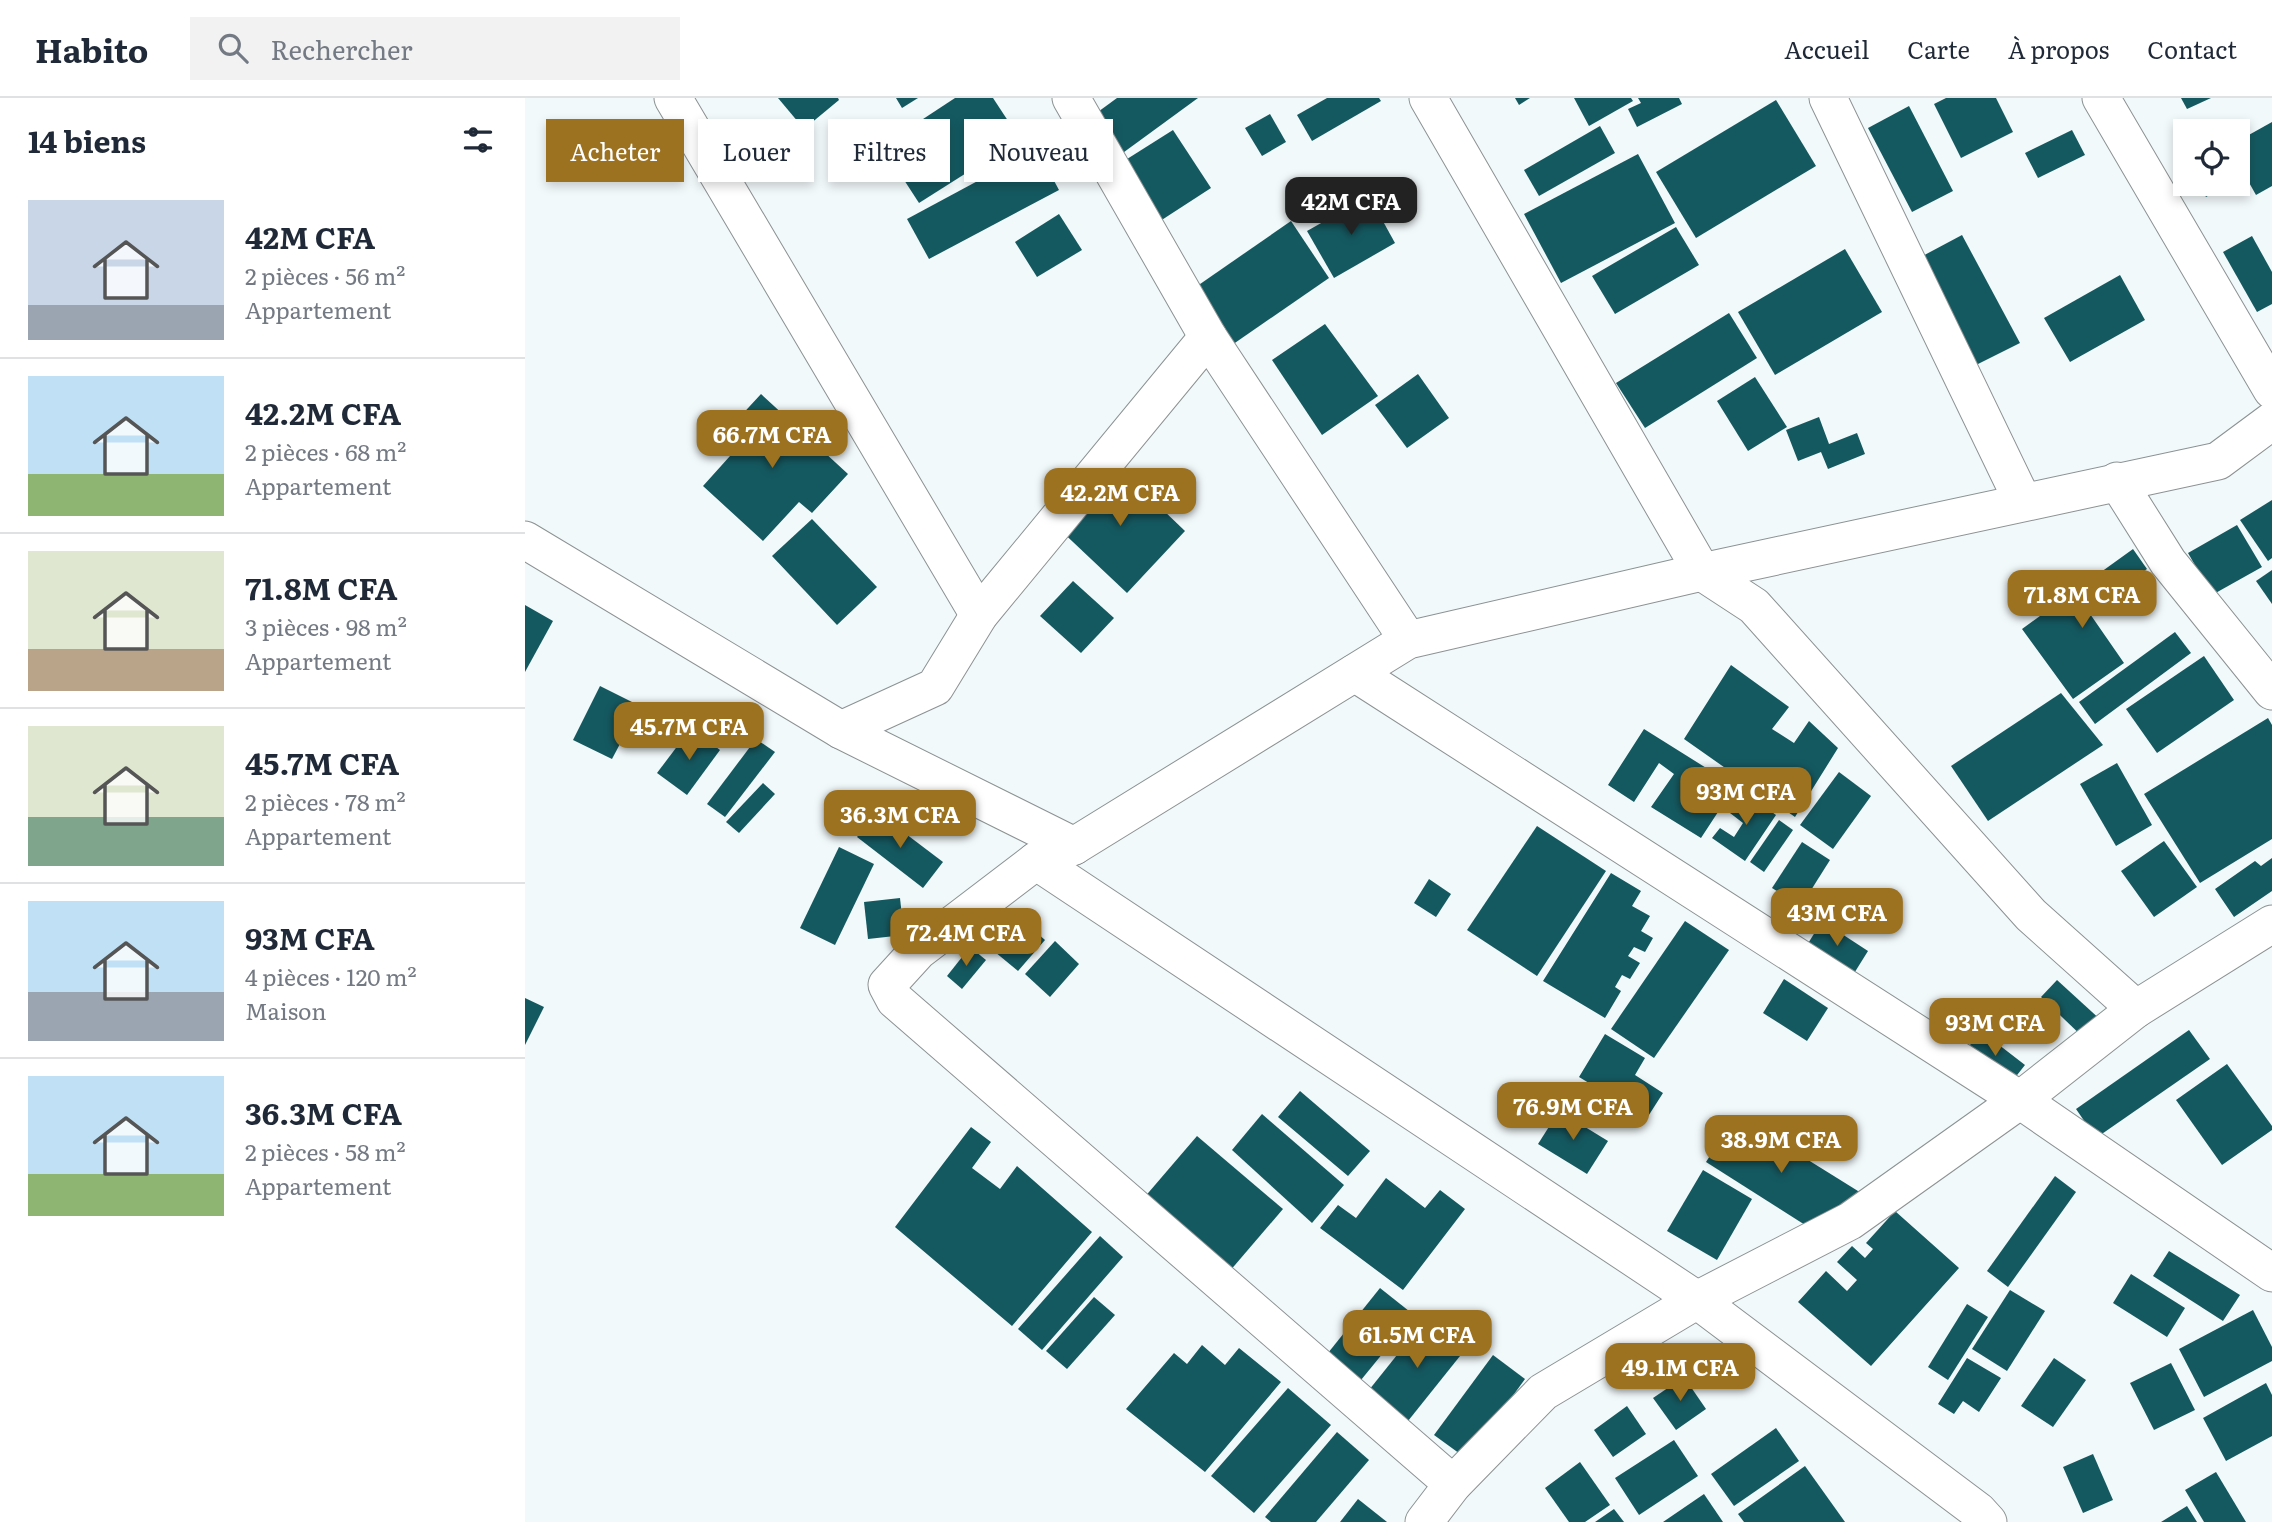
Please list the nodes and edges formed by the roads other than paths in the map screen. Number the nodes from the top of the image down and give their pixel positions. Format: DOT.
graph roads {
  1 [pos="673,98"];
  2 [pos="1071,98"];
  3 [pos="1429,98"];
  4 [pos="1828,98"];
  5 [pos="2101,98"];
  6 [pos="1208,337"];
  7 [pos="2272,390"];
  8 [pos="2272,421"];
  9 [pos="2117,481"];
  10 [pos="2023,502"];
  11 [pos="525,540"];
  12 [pos="1702,572"];
  13 [pos="979,615"];
  14 [pos="1408,640"];
  15 [pos="1355,673"];
  16 [pos="2272,691"];
  17 [pos="841,730"];
  18 [pos="1074,846"];
  19 [pos="1036,861"];
  20 [pos="2272,924"];
  21 [pos="2136,1009"];
  22 [pos="2019,1100"];
  23 [pos="2272,1273"];
  24 [pos="1697,1300"];
  25 [pos="1453,1484"];
  26 [pos="1424,1522"];
  27 [pos="1987,1522"];
  1 -- 13 [label="street"];
  2 -- 6 [label="street"];
  3 -- 12 [label="street"];
  4 -- 10 [label="street"];
  5 -- 7 [label="street"];
  6 -- 13 [label="street"];
  6 -- 14 [label="street"];
  8 -- 9 [label="street"];
  9 -- 10 [label="street"];
  9 -- 16 [label="street"];
  10 -- 12 [label="street"];
  11 -- 17 [label="street"];
  12 -- 14 [label="street"];
  12 -- 21 [label="street"];
  13 -- 17 [label="street"];
  14 -- 15 [label="street"];
  15 -- 18 [label="street"];
  15 -- 22 [label="street"];
  17 -- 18 [label="street"];
  18 -- 19 [label="street"];
  19 -- 24 [label="street"];
  19 -- 25 [label="street"];
  20 -- 21 [label="street"];
  21 -- 22 [label="street"];
  22 -- 23 [label="street"];
  22 -- 24 [label="street"];
  24 -- 25 [label="street"];
  24 -- 27 [label="street"];
  25 -- 26 [label="street"];
}
